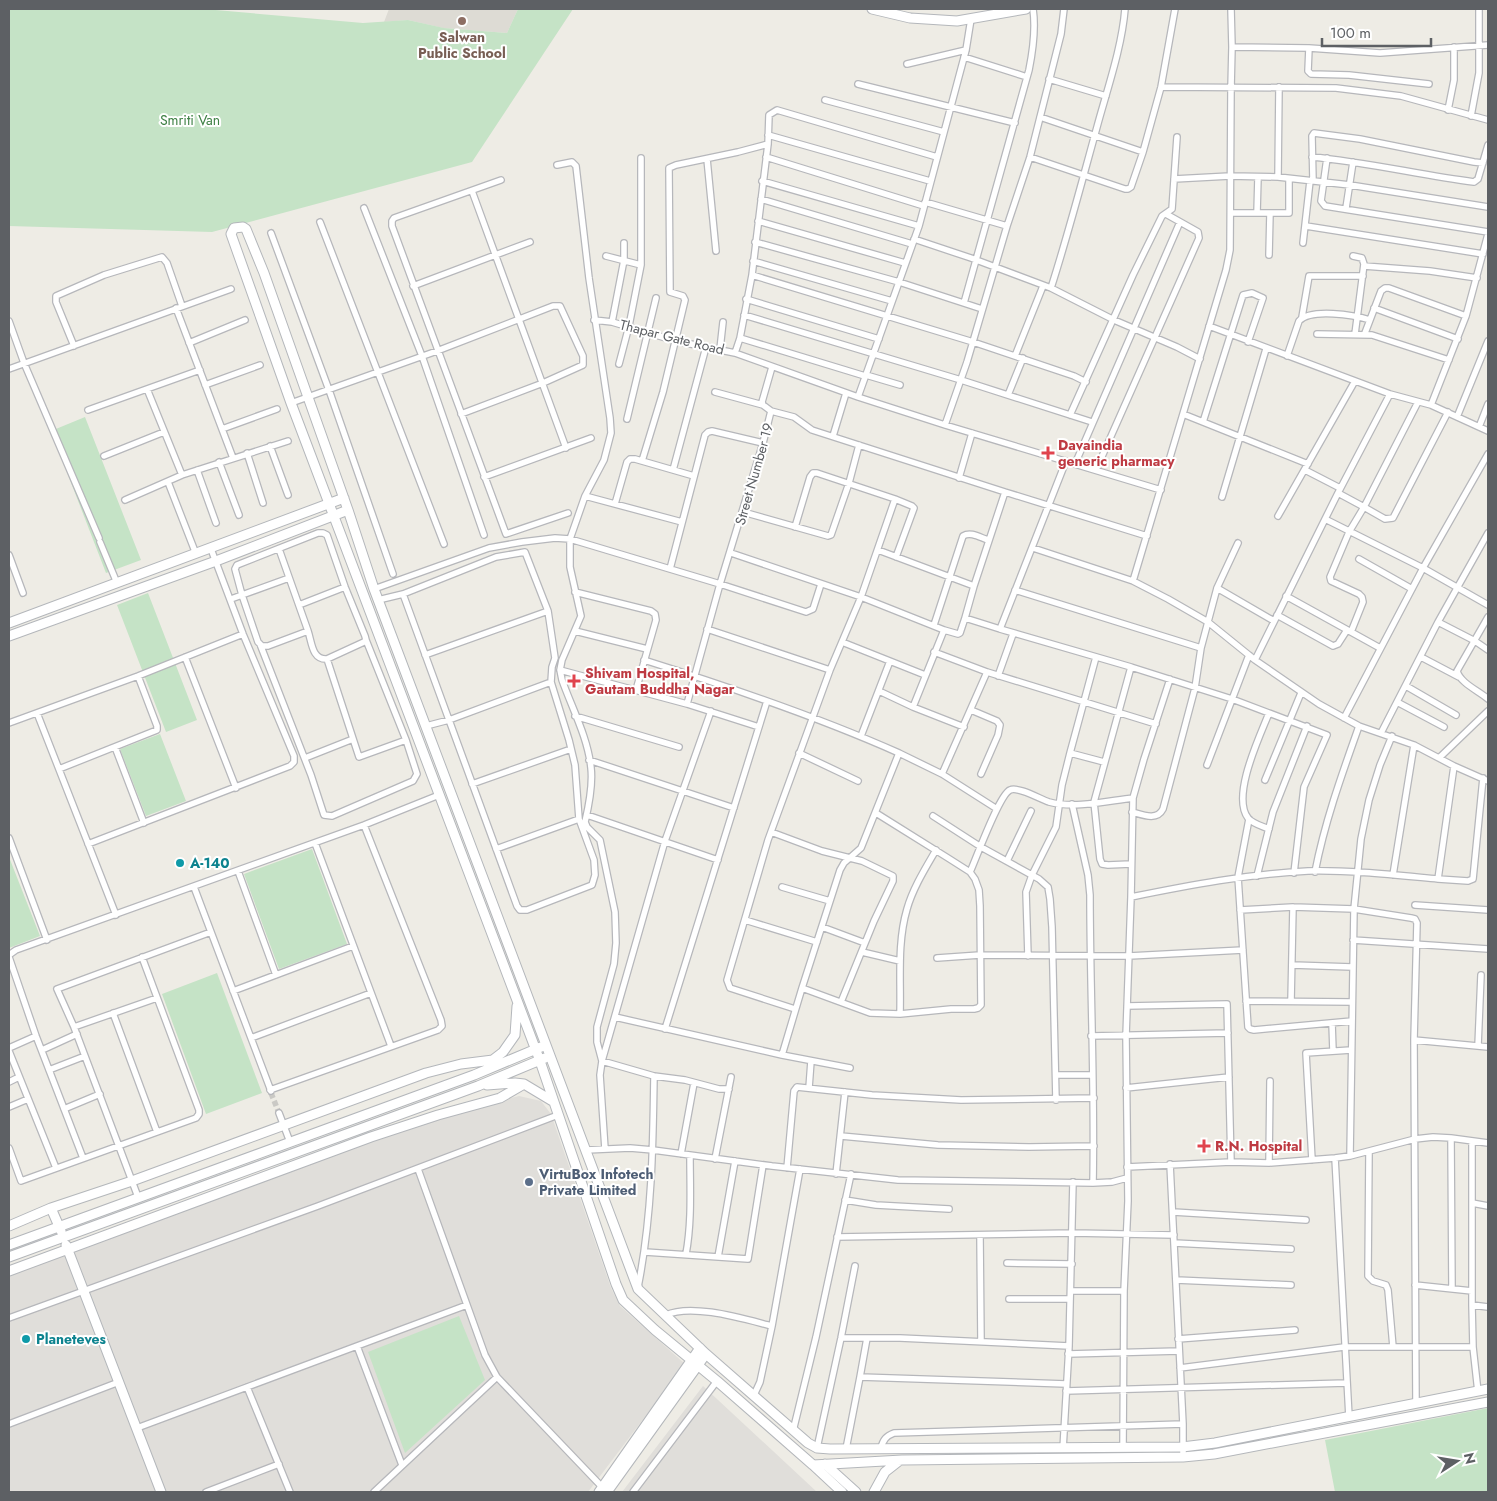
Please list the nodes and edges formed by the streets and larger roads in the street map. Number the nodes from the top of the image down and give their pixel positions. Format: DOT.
graph roads {
  1 [pos="872,9"];
  2 [pos="1026,9"];
  3 [pos="1033,9"];
  4 [pos="1064,9"];
  5 [pos="1125,9"];
  6 [pos="1175,9"];
  7 [pos="1231,9"];
  8 [pos="1480,9"];
  9 [pos="971,19"];
  10 [pos="1480,45"];
  11 [pos="1488,45"];
  12 [pos="1454,46"];
  13 [pos="1232,47"];
  14 [pos="1309,48"];
  15 [pos="966,50"];
  16 [pos="964,57"];
  17 [pos="907,64"];
  18 [pos="1027,77"];
  19 [pos="1049,78"];
  20 [pos="858,84"];
  21 [pos="1429,84"];
  22 [pos="1161,87"];
  23 [pos="1279,87"];
  24 [pos="1230,88"];
  25 [pos="1106,96"];
  26 [pos="824,100"];
  27 [pos="950,107"];
  28 [pos="1448,110"];
  29 [pos="1471,116"];
  30 [pos="1040,117"];
  31 [pos="1488,120"];
  32 [pos="1015,124"];
  33 [pos="944,132"];
  34 [pos="768,135"];
  35 [pos="1094,135"];
  36 [pos="1177,137"];
  37 [pos="768,144"];
  38 [pos="1488,145"];
  39 [pos="1143,152"];
  40 [pos="766,157"];
  41 [pos="937,157"];
  42 [pos="1030,157"];
  43 [pos="1312,157"];
  44 [pos="641,158"];
  45 [pos="1327,158"];
  46 [pos="707,159"];
  47 [pos="1353,162"];
  48 [pos="1484,163"];
  49 [pos="557,165"];
  50 [pos="1084,176"];
  51 [pos="1230,176"];
  52 [pos="1278,177"];
  53 [pos="1258,178"];
  54 [pos="1174,179"];
  55 [pos="1290,179"];
  56 [pos="501,180"];
  57 [pos="762,181"];
  58 [pos="930,181"];
  59 [pos="1311,181"];
  60 [pos="1324,183"];
  61 [pos="1350,185"];
  62 [pos="472,191"];
  63 [pos="761,199"];
  64 [pos="924,204"];
  65 [pos="1488,207"];
  66 [pos="364,208"];
  67 [pos="1346,208"];
  68 [pos="1231,213"];
  69 [pos="1257,213"];
  70 [pos="1270,213"];
  71 [pos="1166,214"];
  72 [pos="988,220"];
  73 [pos="758,221"];
  74 [pos="320,222"];
  75 [pos="1180,222"];
  76 [pos="918,226"];
  77 [pos="1007,226"];
  78 [pos="1306,226"];
  79 [pos="271,233"];
  80 [pos="1488,233"];
  81 [pos="530,242"];
  82 [pos="755,242"];
  83 [pos="913,242"];
  84 [pos="624,243"];
  85 [pos="1303,243"];
  86 [pos="716,252"];
  87 [pos="1483,254"];
  88 [pos="1269,255"];
  89 [pos="496,256"];
  90 [pos="606,256"];
  91 [pos="1353,256"];
  92 [pos="624,260"];
  93 [pos="977,260"];
  94 [pos="753,261"];
  95 [pos="905,264"];
  96 [pos="641,265"];
  97 [pos="1364,266"];
  98 [pos="996,267"];
  99 [pos="752,275"];
  100 [pos="1363,276"];
  101 [pos="1477,278"];
  102 [pos="899,282"];
  103 [pos="413,286"];
  104 [pos="1044,286"];
  105 [pos="1051,288"];
  106 [pos="231,289"];
  107 [pos="656,298"];
  108 [pos="746,299"];
  109 [pos="892,301"];
  110 [pos="964,303"];
  111 [pos="179,307"];
  112 [pos="1374,308"];
  113 [pos="982,309"];
  114 [pos="744,315"];
  115 [pos="886,316"];
  116 [pos="1357,316"];
  117 [pos="1466,316"];
  118 [pos="1302,317"];
  119 [pos="245,320"];
  120 [pos="519,320"];
  121 [pos="594,320"];
  122 [pos="1114,320"];
  123 [pos="1370,320"];
  124 [pos="9,321"];
  125 [pos="612,322"];
  126 [pos="723,322"];
  127 [pos="629,326"];
  128 [pos="1209,326"];
  129 [pos="1134,329"];
  130 [pos="648,331"];
  131 [pos="1317,334"];
  132 [pos="1355,334"];
  133 [pos="1364,334"];
  134 [pos="1231,336"];
  135 [pos="1156,337"];
  136 [pos="740,338"];
  137 [pos="878,339"];
  138 [pos="1458,339"];
  139 [pos="676,341"];
  140 [pos="1488,341"];
  141 [pos="973,342"];
  142 [pos="1248,342"];
  143 [pos="189,343"];
  144 [pos="74,346"];
  145 [pos="706,346"];
  146 [pos="720,349"];
  147 [pos="1266,349"];
  148 [pos="437,351"];
  149 [pos="735,353"];
  150 [pos="874,355"];
  151 [pos="422,356"];
  152 [pos="1015,356"];
  153 [pos="1287,356"];
  154 [pos="1023,358"];
  155 [pos="1200,359"];
  156 [pos="1449,360"];
  157 [pos="24,363"];
  158 [pos="619,364"];
  159 [pos="260,365"];
  160 [pos="772,367"];
  161 [pos="9,369"];
  162 [pos="200,370"];
  163 [pos="379,372"];
  164 [pos="866,375"];
  165 [pos="961,380"];
  166 [pos="1356,381"];
  167 [pos="1086,382"];
  168 [pos="543,383"];
  169 [pos="900,384"];
  170 [pos="205,385"];
  171 [pos="147,389"];
  172 [pos="329,390"];
  173 [pos="715,392"];
  174 [pos="846,393"];
  175 [pos="1390,394"];
  176 [pos="1008,395"];
  177 [pos="308,396"];
  178 [pos="858,397"];
  179 [pos="1418,402"];
  180 [pos="291,403"];
  181 [pos="1431,404"];
  182 [pos="1488,404"];
  183 [pos="762,405"];
  184 [pos="88,410"];
  185 [pos="277,410"];
  186 [pos="771,411"];
  187 [pos="1448,412"];
  188 [pos="461,414"];
  189 [pos="1183,414"];
  190 [pos="1070,415"];
  191 [pos="1457,417"];
  192 [pos="627,419"];
  193 [pos="1092,422"];
  194 [pos="1203,422"];
  195 [pos="945,426"];
  196 [pos="1479,427"];
  197 [pos="222,430"];
  198 [pos="1488,431"];
  199 [pos="164,432"];
  200 [pos="972,434"];
  201 [pos="833,436"];
  202 [pos="1241,437"];
  203 [pos="591,438"];
  204 [pos="288,441"];
  205 [pos="763,443"];
  206 [pos="859,445"];
  207 [pos="270,446"];
  208 [pos="566,448"];
  209 [pos="247,453"];
  210 [pos="1488,454"];
  211 [pos="104,456"];
  212 [pos="232,458"];
  213 [pos="642,461"];
  214 [pos="1066,461"];
  215 [pos="218,462"];
  216 [pos="1075,464"];
  217 [pos="1307,467"];
  218 [pos="197,470"];
  219 [pos="673,470"];
  220 [pos="1096,470"];
  221 [pos="182,475"];
  222 [pos="694,476"];
  223 [pos="484,477"];
  224 [pos="959,478"];
  225 [pos="168,482"];
  226 [pos="849,483"];
  227 [pos="1161,490"];
  228 [pos="1339,490"];
  229 [pos="1005,492"];
  230 [pos="288,495"];
  231 [pos="585,496"];
  232 [pos="1222,497"];
  233 [pos="344,498"];
  234 [pos="896,499"];
  235 [pos="125,500"];
  236 [pos="263,503"];
  237 [pos="329,503"];
  238 [pos="615,504"];
  239 [pos="1050,505"];
  240 [pos="1364,507"];
  241 [pos="348,510"];
  242 [pos="743,512"];
  243 [pos="568,513"];
  244 [pos="239,515"];
  245 [pos="333,515"];
  246 [pos="1278,516"];
  247 [pos="1325,520"];
  248 [pos="682,522"];
  249 [pos="216,523"];
  250 [pos="795,526"];
  251 [pos="1349,532"];
  252 [pos="1488,533"];
  253 [pos="484,536"];
  254 [pos="1147,536"];
  255 [pos="570,540"];
  256 [pos="988,540"];
  257 [pos="1238,543"];
  258 [pos="444,544"];
  259 [pos="1033,548"];
  260 [pos="211,549"];
  261 [pos="279,549"];
  262 [pos="878,550"];
  263 [pos="730,553"];
  264 [pos="196,554"];
  265 [pos="9,555"];
  266 [pos="896,557"];
  267 [pos="216,560"];
  268 [pos="1358,560"];
  269 [pos="1423,568"];
  270 [pos="670,569"];
  271 [pos="393,574"];
  272 [pos="950,577"];
  273 [pos="289,578"];
  274 [pos="1133,581"];
  275 [pos="117,583"];
  276 [pos="720,584"];
  277 [pos="821,584"];
  278 [pos="974,586"];
  279 [pos="1457,587"];
  280 [pos="346,588"];
  281 [pos="1216,588"];
  282 [pos="374,589"];
  283 [pos="1412,589"];
  284 [pos="1015,590"];
  285 [pos="575,592"];
  286 [pos="23,593"];
  287 [pos="403,594"];
  288 [pos="242,595"];
  289 [pos="1286,596"];
  290 [pos="861,597"];
  291 [pos="230,599"];
  292 [pos="378,600"];
  293 [pos="299,605"];
  294 [pos="1488,605"];
  295 [pos="548,611"];
  296 [pos="1488,617"];
  297 [pos="965,618"];
  298 [pos="1276,618"];
  299 [pos="1208,622"];
  300 [pos="1438,622"];
  301 [pos="9,623"];
  302 [pos="934,625"];
  303 [pos="707,629"];
  304 [pos="1000,629"];
  305 [pos="575,630"];
  306 [pos="944,630"];
  307 [pos="308,631"];
  308 [pos="1349,631"];
  309 [pos="243,634"];
  310 [pos="1013,634"];
  311 [pos="9,636"];
  312 [pos="366,640"];
  313 [pos="1475,641"];
  314 [pos="842,642"];
  315 [pos="260,644"];
  316 [pos="1201,648"];
  317 [pos="1380,648"];
  318 [pos="647,649"];
  319 [pos="1488,650"];
  320 [pos="934,652"];
  321 [pos="425,655"];
  322 [pos="1249,655"];
  323 [pos="185,657"];
  324 [pos="1096,657"];
  325 [pos="1421,657"];
  326 [pos="327,659"];
  327 [pos="644,660"];
  328 [pos="1255,660"];
  329 [pos="890,661"];
  330 [pos="1131,667"];
  331 [pos="560,670"];
  332 [pos="830,670"];
  333 [pos="987,672"];
  334 [pos="925,675"];
  335 [pos="138,676"];
  336 [pos="695,676"];
  337 [pos="998,676"];
  338 [pos="1460,678"];
  339 [pos="1170,680"];
  340 [pos="551,682"];
  341 [pos="1406,686"];
  342 [pos="1195,688"];
  343 [pos="636,690"];
  344 [pos="879,692"];
  345 [pos="1301,693"];
  346 [pos="1488,698"];
  347 [pos="1232,699"];
  348 [pos="767,700"];
  349 [pos="1083,701"];
  350 [pos="1397,702"];
  351 [pos="687,704"];
  352 [pos="913,707"];
  353 [pos="971,710"];
  354 [pos="711,711"];
  355 [pos="1488,711"];
  356 [pos="1269,712"];
  357 [pos="37,713"];
  358 [pos="1119,713"];
  359 [pos="1456,715"];
  360 [pos="575,716"];
  361 [pos="1344,718"];
  362 [pos="813,719"];
  363 [pos="449,720"];
  364 [pos="1290,720"];
  365 [pos="9,723"];
  366 [pos="1156,724"];
  367 [pos="426,726"];
  368 [pos="1307,726"];
  369 [pos="1359,726"];
  370 [pos="964,727"];
  371 [pos="1444,727"];
  372 [pos="758,728"];
  373 [pos="1381,733"];
  374 [pos="861,736"];
  375 [pos="1392,736"];
  376 [pos="353,739"];
  377 [pos="406,740"];
  378 [pos="1414,745"];
  379 [pos="115,747"];
  380 [pos="679,747"];
  381 [pos="571,749"];
  382 [pos="899,752"];
  383 [pos="799,753"];
  384 [pos="1070,753"];
  385 [pos="305,758"];
  386 [pos="1439,758"];
  387 [pos="589,760"];
  388 [pos="1104,762"];
  389 [pos="1207,766"];
  390 [pos="1454,766"];
  391 [pos="59,769"];
  392 [pos="444,774"];
  393 [pos="942,774"];
  394 [pos="981,774"];
  395 [pos="432,778"];
  396 [pos="1265,780"];
  397 [pos="1486,780"];
  398 [pos="858,781"];
  399 [pos="472,784"];
  400 [pos="236,788"];
  401 [pos="684,790"];
  402 [pos="439,795"];
  403 [pos="1133,798"];
  404 [pos="1094,802"];
  405 [pos="1059,804"];
  406 [pos="1072,804"];
  407 [pos="734,808"];
  408 [pos="997,809"];
  409 [pos="1031,811"];
  410 [pos="1132,812"];
  411 [pos="876,813"];
  412 [pos="586,815"];
  413 [pos="933,816"];
  414 [pos="579,819"];
  415 [pos="1249,820"];
  416 [pos="144,823"];
  417 [pos="364,825"];
  418 [pos="1269,829"];
  419 [pos="771,832"];
  420 [pos="9,838"];
  421 [pos="665,841"];
  422 [pos="314,843"];
  423 [pos="88,844"];
  424 [pos="981,847"];
  425 [pos="496,849"];
  426 [pos="936,850"];
  427 [pos="852,857"];
  428 [pos="718,860"];
  429 [pos="1007,861"];
  430 [pos="1131,864"];
  431 [pos="238,871"];
  432 [pos="970,872"];
  433 [pos="1315,872"];
  434 [pos="1358,872"];
  435 [pos="1294,873"];
  436 [pos="1032,875"];
  437 [pos="1393,875"];
  438 [pos="1238,876"];
  439 [pos="1257,876"];
  440 [pos="1438,879"];
  441 [pos="194,887"];
  442 [pos="782,887"];
  443 [pos="1131,896"];
  444 [pos="830,901"];
  445 [pos="1416,905"];
  446 [pos="1293,907"];
  447 [pos="1354,909"];
  448 [pos="1240,910"];
  449 [pos="1488,910"];
  450 [pos="116,916"];
  451 [pos="745,920"];
  452 [pos="822,928"];
  453 [pos="211,932"];
  454 [pos="47,940"];
  455 [pos="1353,940"];
  456 [pos="817,942"];
  457 [pos="865,943"];
  458 [pos="1416,944"];
  459 [pos="353,946"];
  460 [pos="1488,949"];
  461 [pos="1242,950"];
  462 [pos="862,952"];
  463 [pos="9,956"];
  464 [pos="980,956"];
  465 [pos="1028,956"];
  466 [pos="1052,956"];
  467 [pos="1090,956"];
  468 [pos="1129,956"];
  469 [pos="142,957"];
  470 [pos="937,958"];
  471 [pos="900,961"];
  472 [pos="1292,965"];
  473 [pos="1352,968"];
  474 [pos="276,975"];
  475 [pos="1481,976"];
  476 [pos="802,988"];
  477 [pos="233,991"];
  478 [pos="371,993"];
  479 [pos="1480,993"];
  480 [pos="1488,994"];
  481 [pos="157,998"];
  482 [pos="1246,1001"];
  483 [pos="518,1002"];
  484 [pos="841,1002"];
  485 [pos="1291,1002"];
  486 [pos="1352,1002"];
  487 [pos="1127,1006"];
  488 [pos="796,1008"];
  489 [pos="113,1013"];
  490 [pos="900,1014"];
  491 [pos="615,1017"];
  492 [pos="1352,1021"];
  493 [pos="1332,1023"];
  494 [pos="74,1027"];
  495 [pos="665,1029"];
  496 [pos="77,1034"];
  497 [pos="1228,1034"];
  498 [pos="36,1036"];
  499 [pos="1091,1036"];
  500 [pos="1126,1036"];
  501 [pos="251,1038"];
  502 [pos="1414,1040"];
  503 [pos="391,1046"];
  504 [pos="546,1046"];
  505 [pos="1478,1046"];
  506 [pos="1488,1047"];
  507 [pos="535,1049"];
  508 [pos="42,1050"];
  509 [pos="1352,1050"];
  510 [pos="1333,1051"];
  511 [pos="9,1053"];
  512 [pos="85,1056"];
  513 [pos="782,1056"];
  514 [pos="550,1057"];
  515 [pos="493,1060"];
  516 [pos="540,1060"];
  517 [pos="602,1061"];
  518 [pos="811,1061"];
  519 [pos="850,1068"];
  520 [pos="49,1070"];
  521 [pos="474,1075"];
  522 [pos="1056,1075"];
  523 [pos="1092,1075"];
  524 [pos="654,1076"];
  525 [pos="731,1077"];
  526 [pos="1229,1077"];
  527 [pos="19,1078"];
  528 [pos="1270,1081"];
  529 [pos="9,1082"];
  530 [pos="694,1083"];
  531 [pos="524,1084"];
  532 [pos="478,1086"];
  533 [pos="810,1088"];
  534 [pos="1126,1088"];
  535 [pos="729,1089"];
  536 [pos="845,1092"];
  537 [pos="100,1094"];
  538 [pos="1094,1098"];
  539 [pos="28,1099"];
  540 [pos="1056,1100"];
  541 [pos="554,1102"];
  542 [pos="9,1107"];
  543 [pos="64,1109"];
  544 [pos="279,1113"];
  545 [pos="558,1115"];
  546 [pos="283,1125"];
  547 [pos="157,1132"];
  548 [pos="841,1136"];
  549 [pos="1451,1138"];
  550 [pos="1415,1140"];
  551 [pos="1472,1141"];
  552 [pos="290,1142"];
  553 [pos="1488,1143"];
  554 [pos="119,1146"];
  555 [pos="1094,1146"];
  556 [pos="9,1148"];
  557 [pos="605,1149"];
  558 [pos="586,1150"];
  559 [pos="653,1150"];
  560 [pos="1369,1152"];
  561 [pos="681,1154"];
  562 [pos="690,1156"];
  563 [pos="1350,1156"];
  564 [pos="83,1158"];
  565 [pos="1334,1158"];
  566 [pos="715,1159"];
  567 [pos="1312,1160"];
  568 [pos="735,1161"];
  569 [pos="1231,1162"];
  570 [pos="1269,1163"];
  571 [pos="1170,1164"];
  572 [pos="763,1165"];
  573 [pos="1127,1167"];
  574 [pos="56,1168"];
  575 [pos="787,1168"];
  576 [pos="418,1169"];
  577 [pos="800,1170"];
  578 [pos="836,1174"];
  579 [pos="851,1174"];
  580 [pos="1127,1178"];
  581 [pos="132,1181"];
  582 [pos="1073,1182"];
  583 [pos="1093,1183"];
  584 [pos="138,1197"];
  585 [pos="845,1200"];
  586 [pos="1472,1203"];
  587 [pos="1488,1206"];
  588 [pos="51,1208"];
  589 [pos="949,1209"];
  590 [pos="1173,1212"];
  591 [pos="1306,1220"];
  592 [pos="9,1226"];
  593 [pos="59,1226"];
  594 [pos="1072,1233"];
  595 [pos="1174,1235"];
  596 [pos="837,1236"];
  597 [pos="980,1236"];
  598 [pos="1127,1236"];
  599 [pos="63,1238"];
  600 [pos="1174,1243"];
  601 [pos="9,1244"];
  602 [pos="1291,1248"];
  603 [pos="68,1249"];
  604 [pos="645,1252"];
  605 [pos="686,1254"];
  606 [pos="9,1257"];
  607 [pos="718,1257"];
  608 [pos="1007,1263"];
  609 [pos="1072,1264"];
  610 [pos="854,1266"];
  611 [pos="9,1271"];
  612 [pos="1176,1280"];
  613 [pos="1291,1285"];
  614 [pos="1414,1285"];
  615 [pos="638,1289"];
  616 [pos="1452,1289"];
  617 [pos="1472,1290"];
  618 [pos="84,1291"];
  619 [pos="1071,1291"];
  620 [pos="1124,1291"];
  621 [pos="1070,1298"];
  622 [pos="1009,1299"];
  623 [pos="1472,1304"];
  624 [pos="467,1305"];
  625 [pos="1488,1307"];
  626 [pos="666,1316"];
  627 [pos="9,1318"];
  628 [pos="772,1326"];
  629 [pos="1295,1330"];
  630 [pos="841,1338"];
  631 [pos="867,1338"];
  632 [pos="1178,1339"];
  633 [pos="981,1340"];
  634 [pos="357,1346"];
  635 [pos="1069,1346"];
  636 [pos="1344,1347"];
  637 [pos="1393,1347"];
  638 [pos="1473,1347"];
  639 [pos="1414,1348"];
  640 [pos="704,1351"];
  641 [pos="1179,1351"];
  642 [pos="1068,1354"];
  643 [pos="1124,1354"];
  644 [pos="695,1363"];
  645 [pos="1180,1368"];
  646 [pos="497,1377"];
  647 [pos="860,1377"];
  648 [pos="717,1381"];
  649 [pos="119,1382"];
  650 [pos="1346,1383"];
  651 [pos="1066,1384"];
  652 [pos="247,1387"];
  653 [pos="1181,1388"];
  654 [pos="1124,1390"];
  655 [pos="1488,1390"];
  656 [pos="1066,1392"];
  657 [pos="1478,1392"];
  658 [pos="754,1395"];
  659 [pos="1488,1402"];
  660 [pos="1416,1404"];
  661 [pos="1349,1417"];
  662 [pos="9,1424"];
  663 [pos="1183,1424"];
  664 [pos="1124,1427"];
  665 [pos="137,1428"];
  666 [pos="1064,1428"];
  667 [pos="792,1431"];
  668 [pos="817,1448"];
  669 [pos="881,1448"];
  670 [pos="1123,1448"];
  671 [pos="846,1449"];
  672 [pos="1063,1449"];
  673 [pos="1183,1452"];
  674 [pos="902,1460"];
  675 [pos="279,1464"];
  676 [pos="825,1464"];
  677 [pos="402,1465"];
  678 [pos="813,1465"];
  679 [pos="604,1491"];
  680 [pos="162,1492"];
  681 [pos="206,1492"];
  682 [pos="290,1492"];
  683 [pos="374,1492"];
  684 [pos="633,1492"];
  685 [pos="842,1492"];
  686 [pos="856,1492"];
  687 [pos="874,1492"];
  1 -- 9 [label="street"];
  2 -- 9 [label="street"];
  3 -- 18 [label="street"];
  4 -- 19 [label="street"];
  5 -- 25 [label="street"];
  6 -- 22 [label="street"];
  7 -- 13 [label="street"];
  8 -- 10 [label="street"];
  9 -- 15 [label="street"];
  10 -- 11 [label="street"];
  10 -- 12 [label="street"];
  10 -- 29 [label="street"];
  12 -- 14 [label="street"];
  12 -- 28 [label="street"];
  13 -- 14 [label="street"];
  13 -- 24 [label="street"];
  14 -- 21 [label="street"];
  15 -- 16 [label="street"];
  15 -- 17 [label="street"];
  16 -- 18 [label="street"];
  16 -- 27 [label="street"];
  18 -- 32 [label="street"];
  19 -- 25 [label="street"];
  19 -- 30 [label="street"];
  20 -- 27 [label="street"];
  22 -- 24 [label="street"];
  22 -- 39 [label="street"];
  23 -- 24 [label="street"];
  23 -- 28 [label="street"];
  23 -- 52 [label="street"];
  24 -- 51 [label="street"];
  25 -- 35 [label="street"];
  26 -- 33 [label="street"];
  27 -- 32 [label="street"];
  27 -- 33 [label="street"];
  28 -- 29 [label="street"];
  29 -- 31 [label="street"];
  30 -- 35 [label="street"];
  30 -- 42 [label="street"];
  32 -- 72 [label="street"];
  33 -- 41 [label="street"];
  34 -- 37 [label="street"];
  34 -- 41 [label="street"];
  34 -- 58 [label="street"];
  35 -- 39 [label="street"];
  35 -- 50 [label="street"];
  36 -- 54 [label="street"];
  37 -- 40 [label="street"];
  37 -- 46 [label="street"];
  38 -- 48 [label="street"];
  39 -- 50 [label="street"];
  40 -- 57 [label="street"];
  40 -- 64 [label="street"];
  41 -- 58 [label="street"];
  42 -- 50 [label="street"];
  42 -- 77 [label="street"];
  43 -- 45 [label="street"];
  43 -- 48 [label="street"];
  43 -- 59 [label="street"];
  44 -- 96 [label="street"];
  45 -- 47 [label="street"];
  45 -- 60 [label="street"];
  46 -- 86 [label="street"];
  46 -- 139 [label="street"];
  47 -- 48 [label="street"];
  47 -- 61 [label="street"];
  49 -- 121 [label="street"];
  50 -- 105 [label="street"];
  51 -- 53 [label="street"];
  51 -- 54 [label="street"];
  51 -- 68 [label="street"];
  52 -- 53 [label="street"];
  52 -- 55 [label="street"];
  53 -- 69 [label="street"];
  54 -- 71 [label="street"];
  55 -- 59 [label="street"];
  55 -- 70 [label="street"];
  56 -- 62 [label="street"];
  57 -- 63 [label="street"];
  57 -- 76 [label="street"];
  58 -- 64 [label="street"];
  59 -- 60 [label="street"];
  59 -- 78 [label="street"];
  60 -- 61 [label="street"];
  60 -- 67 [label="street"];
  61 -- 65 [label="street"];
  61 -- 67 [label="street"];
  62 -- 89 [label="street"];
  62 -- 103 [label="street"];
  63 -- 73 [label="street"];
  63 -- 83 [label="street"];
  64 -- 72 [label="street"];
  64 -- 76 [label="street"];
  66 -- 151 [label="street"];
  67 -- 80 [label="street"];
  68 -- 69 [label="street"];
  68 -- 128 [label="street"];
  69 -- 70 [label="street"];
  70 -- 88 [label="street"];
  71 -- 75 [label="street"];
  71 -- 122 [label="street"];
  72 -- 77 [label="street"];
  72 -- 93 [label="street"];
  73 -- 82 [label="street"];
  73 -- 95 [label="street"];
  74 -- 163 [label="street"];
  75 -- 129 [label="street"];
  75 -- 135 [label="street"];
  76 -- 83 [label="street"];
  77 -- 98 [label="street"];
  78 -- 85 [label="street"];
  78 -- 87 [label="street"];
  79 -- 172 [label="street"];
  80 -- 87 [label="street"];
  81 -- 89 [label="street"];
  82 -- 94 [label="street"];
  82 -- 102 [label="street"];
  83 -- 93 [label="street"];
  83 -- 95 [label="street"];
  84 -- 92 [label="street"];
  87 -- 101 [label="street"];
  89 -- 103 [label="street"];
  89 -- 120 [label="street"];
  90 -- 92 [label="street"];
  91 -- 97 [label="street"];
  92 -- 96 [label="street"];
  92 -- 125 [label="street"];
  93 -- 98 [label="street"];
  93 -- 110 [label="street"];
  94 -- 99 [label="street"];
  94 -- 109 [label="street"];
  95 -- 102 [label="street"];
  96 -- 127 [label="street"];
  97 -- 100 [label="street"];
  97 -- 101 [label="street"];
  98 -- 104 [label="street"];
  98 -- 113 [label="street"];
  99 -- 108 [label="street"];
  99 -- 115 [label="street"];
  100 -- 116 [label="street"];
  100 -- 118 [label="street"];
  101 -- 117 [label="street"];
  102 -- 109 [label="street"];
  102 -- 110 [label="street"];
  103 -- 148 [label="street"];
  104 -- 105 [label="street"];
  104 -- 152 [label="street"];
  105 -- 122 [label="street"];
  106 -- 111 [label="street"];
  107 -- 130 [label="street"];
  108 -- 114 [label="street"];
  108 -- 137 [label="street"];
  109 -- 115 [label="street"];
  110 -- 113 [label="street"];
  111 -- 143 [label="street"];
  111 -- 144 [label="street"];
  111 -- 144 [label="street"];
  112 -- 117 [label="street"];
  112 -- 123 [label="street"];
  112 -- 138 [label="street"];
  113 -- 141 [label="street"];
  114 -- 136 [label="street"];
  114 -- 150 [label="street"];
  115 -- 137 [label="street"];
  115 -- 141 [label="street"];
  116 -- 118 [label="street"];
  116 -- 123 [label="street"];
  116 -- 132 [label="street"];
  117 -- 138 [label="street"];
  118 -- 153 [label="street"];
  119 -- 143 [label="street"];
  120 -- 148 [label="street"];
  120 -- 168 [label="street"];
  120 -- 168 [label="street"];
  121 -- 125 [label="street, Thapar Gate Road"];
  121 -- 231 [label="street"];
  122 -- 129 [label="street"];
  122 -- 167 [label="street"];
  123 -- 133 [label="street"];
  124 -- 157 [label="street"];
  125 -- 127 [label="street, Thapar Gate Road"];
  126 -- 146 [label="street"];
  127 -- 130 [label="street, Thapar Gate Road"];
  127 -- 158 [label="street"];
  128 -- 134 [label="street"];
  128 -- 155 [label="street"];
  129 -- 135 [label="street"];
  129 -- 193 [label="street"];
  130 -- 139 [label="street, Thapar Gate Road"];
  130 -- 192 [label="street"];
  131 -- 132 [label="street"];
  132 -- 133 [label="street"];
  133 -- 156 [label="street"];
  134 -- 142 [label="street"];
  134 -- 142 [label="street"];
  134 -- 194 [label="street"];
  135 -- 155 [label="street"];
  135 -- 220 [label="street"];
  136 -- 149 [label="street"];
  136 -- 164 [label="street"];
  137 -- 150 [label="street"];
  138 -- 156 [label="street"];
  139 -- 145 [label="street, Thapar Gate Road"];
  139 -- 213 [label="street"];
  140 -- 191 [label="street"];
  141 -- 152 [label="street"];
  141 -- 165 [label="street"];
  142 -- 147 [label="street"];
  143 -- 162 [label="street"];
  144 -- 157 [label="street"];
  145 -- 146 [label="street, Thapar Gate Road"];
  145 -- 219 [label="street"];
  146 -- 149 [label="street, Thapar Gate Road"];
  147 -- 153 [label="street"];
  147 -- 202 [label="street"];
  148 -- 151 [label="street"];
  148 -- 188 [label="street"];
  149 -- 160 [label="street, Thapar Gate Road"];
  150 -- 164 [label="street"];
  150 -- 165 [label="street"];
  151 -- 163 [label="street"];
  151 -- 253 [label="street"];
  152 -- 154 [label="street"];
  153 -- 166 [label="street"];
  154 -- 167 [label="street"];
  154 -- 176 [label="street"];
  155 -- 189 [label="street"];
  156 -- 181 [label="street"];
  157 -- 161 [label="street"];
  157 -- 275 [label="street"];
  159 -- 170 [label="street"];
  160 -- 174 [label="street, Thapar Gate Road"];
  160 -- 183 [label="street, Street Number 19"];
  162 -- 170 [label="street"];
  162 -- 171 [label="street"];
  163 -- 172 [label="street"];
  163 -- 258 [label="street"];
  164 -- 169 [label="street"];
  164 -- 178 [label="street"];
  165 -- 176 [label="street"];
  165 -- 195 [label="street"];
  166 -- 175 [label="street"];
  166 -- 217 [label="street"];
  167 -- 190 [label="street"];
  168 -- 188 [label="street"];
  168 -- 208 [label="street"];
  170 -- 197 [label="street"];
  171 -- 184 [label="street"];
  171 -- 199 [label="street"];
  172 -- 177 [label="street"];
  172 -- 271 [label="street"];
  173 -- 183 [label="street"];
  174 -- 178 [label="street, Thapar Gate Road"];
  174 -- 201 [label="street"];
  175 -- 179 [label="street"];
  175 -- 228 [label="street"];
  176 -- 190 [label="street"];
  177 -- 180 [label="street"];
  177 -- 180 [label="street"];
  177 -- 233 [label="street"];
  178 -- 195 [label="street, Thapar Gate Road"];
  179 -- 181 [label="street"];
  179 -- 240 [label="street"];
  180 -- 237 [label="street"];
  181 -- 187 [label="street"];
  182 -- 196 [label="street"];
  183 -- 186 [label="street, Street Number 19"];
  185 -- 197 [label="street"];
  186 -- 201 [label="street"];
  186 -- 205 [label="street, Street Number 19"];
  187 -- 191 [label="street"];
  187 -- 240 [label="street"];
  188 -- 223 [label="street"];
  189 -- 194 [label="street"];
  189 -- 227 [label="street"];
  190 -- 193 [label="street"];
  191 -- 196 [label="street"];
  193 -- 216 [label="street"];
  194 -- 202 [label="street"];
  195 -- 200 [label="street, Thapar Gate Road"];
  196 -- 198 [label="street"];
  197 -- 212 [label="street"];
  199 -- 211 [label="street"];
  199 -- 221 [label="street"];
  200 -- 214 [label="street, Thapar Gate Road"];
  200 -- 224 [label="street"];
  201 -- 206 [label="street"];
  202 -- 217 [label="street"];
  202 -- 232 [label="street"];
  203 -- 208 [label="street"];
  204 -- 207 [label="street"];
  205 -- 222 [label="street"];
  205 -- 242 [label="street, Street Number 19"];
  206 -- 224 [label="street"];
  206 -- 226 [label="street"];
  207 -- 209 [label="street"];
  207 -- 230 [label="street"];
  208 -- 223 [label="street"];
  209 -- 212 [label="street"];
  209 -- 236 [label="street"];
  210 -- 269 [label="street"];
  212 -- 215 [label="street"];
  213 -- 219 [label="street"];
  213 -- 238 [label="street"];
  214 -- 216 [label="street, Thapar Gate Road"];
  214 -- 239 [label="street"];
  215 -- 218 [label="street"];
  215 -- 244 [label="street"];
  216 -- 220 [label="street, Thapar Gate Road"];
  217 -- 228 [label="street"];
  217 -- 246 [label="street"];
  218 -- 221 [label="street"];
  218 -- 249 [label="street"];
  219 -- 222 [label="street"];
  220 -- 227 [label="street, Thapar Gate Road"];
  221 -- 225 [label="street"];
  222 -- 248 [label="street"];
  223 -- 243 [label="street"];
  224 -- 229 [label="street"];
  225 -- 235 [label="street"];
  225 -- 264 [label="street"];
  226 -- 234 [label="street"];
  226 -- 250 [label="street"];
  226 -- 250 [label="street"];
  227 -- 254 [label="street"];
  228 -- 240 [label="street"];
  228 -- 247 [label="street"];
  229 -- 239 [label="street"];
  229 -- 256 [label="street"];
  231 -- 238 [label="street"];
  231 -- 255 [label="street"];
  233 -- 237 [label="street"];
  233 -- 241 [label="street"];
  234 -- 262 [label="street"];
  234 -- 266 [label="street"];
  237 -- 245 [label="street"];
  237 -- 260 [label="street"];
  238 -- 248 [label="street"];
  239 -- 254 [label="street"];
  239 -- 259 [label="street"];
  240 -- 251 [label="street"];
  241 -- 245 [label="street"];
  241 -- 282 [label="street"];
  242 -- 250 [label="street"];
  242 -- 263 [label="street, Street Number 19"];
  245 -- 267 [label="street"];
  245 -- 395 [label="street"];
  247 -- 251 [label="street"];
  247 -- 289 [label="street"];
  248 -- 270 [label="street"];
  251 -- 269 [label="street"];
  251 -- 308 [label="street"];
  252 -- 279 [label="street"];
  254 -- 274 [label="street"];
  255 -- 270 [label="street"];
  255 -- 282 [label="street"];
  255 -- 285 [label="street"];
  256 -- 272 [label="street"];
  256 -- 278 [label="street"];
  257 -- 281 [label="street"];
  259 -- 274 [label="street"];
  259 -- 284 [label="street"];
  260 -- 264 [label="street"];
  260 -- 267 [label="street"];
  261 -- 273 [label="street"];
  261 -- 280 [label="street"];
  261 -- 288 [label="street"];
  262 -- 266 [label="street"];
  262 -- 290 [label="street"];
  263 -- 276 [label="street, Street Number 19"];
  263 -- 277 [label="street"];
  264 -- 275 [label="street"];
  265 -- 286 [label="street"];
  266 -- 272 [label="street"];
  267 -- 291 [label="street"];
  267 -- 311 [label="street"];
  268 -- 283 [label="street"];
  269 -- 279 [label="street"];
  269 -- 283 [label="street"];
  270 -- 276 [label="street"];
  272 -- 278 [label="street"];
  272 -- 302 [label="street"];
  273 -- 288 [label="street"];
  273 -- 293 [label="street"];
  274 -- 299 [label="street"];
  275 -- 301 [label="street"];
  276 -- 277 [label="street"];
  276 -- 303 [label="street, Street Number 19"];
  277 -- 290 [label="street"];
  278 -- 297 [label="street"];
  279 -- 294 [label="street"];
  279 -- 300 [label="street"];
  280 -- 293 [label="street"];
  280 -- 312 [label="street"];
  281 -- 298 [label="street"];
  281 -- 299 [label="street"];
  282 -- 292 [label="street"];
  283 -- 317 [label="street"];
  284 -- 304 [label="street"];
  284 -- 316 [label="street"];
  285 -- 305 [label="street"];
  285 -- 318 [label="street"];
  287 -- 292 [label="street"];
  287 -- 295 [label="street"];
  287 -- 321 [label="street"];
  288 -- 291 [label="street"];
  288 -- 315 [label="street"];
  289 -- 298 [label="street"];
  289 -- 308 [label="street"];
  290 -- 302 [label="street"];
  290 -- 314 [label="street"];
  291 -- 309 [label="street"];
  292 -- 367 [label="street"];
  293 -- 307 [label="street"];
  295 -- 321 [label="street"];
  295 -- 340 [label="street"];
  296 -- 313 [label="street"];
  297 -- 304 [label="street"];
  297 -- 306 [label="street"];
  298 -- 308 [label="street"];
  298 -- 328 [label="street"];
  299 -- 316 [label="street"];
  299 -- 322 [label="street"];
  300 -- 313 [label="street"];
  300 -- 325 [label="street"];
  302 -- 306 [label="street"];
  303 -- 332 [label="street"];
  303 -- 336 [label="street, Street Number 19"];
  304 -- 310 [label="street"];
  305 -- 318 [label="street"];
  305 -- 331 [label="street"];
  306 -- 320 [label="street"];
  307 -- 315 [label="street"];
  307 -- 326 [label="street"];
  308 -- 317 [label="street"];
  309 -- 323 [label="street"];
  309 -- 400 [label="street"];
  310 -- 324 [label="street"];
  310 -- 337 [label="street"];
  312 -- 326 [label="street"];
  312 -- 377 [label="street"];
  313 -- 319 [label="street"];
  313 -- 338 [label="street"];
  314 -- 329 [label="street"];
  314 -- 332 [label="street"];
  315 -- 385 [label="street"];
  316 -- 342 [label="street"];
  317 -- 361 [label="street"];
  318 -- 327 [label="street"];
  320 -- 333 [label="street"];
  320 -- 334 [label="street"];
  321 -- 363 [label="street"];
  322 -- 328 [label="street"];
  322 -- 347 [label="street"];
  323 -- 335 [label="street"];
  323 -- 400 [label="street"];
  324 -- 330 [label="street"];
  324 -- 349 [label="street"];
  325 -- 338 [label="street"];
  325 -- 341 [label="street"];
  326 -- 376 [label="street"];
  327 -- 336 [label="street"];
  327 -- 343 [label="street"];
  328 -- 345 [label="street"];
  329 -- 334 [label="street"];
  329 -- 344 [label="street"];
  330 -- 339 [label="street"];
  330 -- 358 [label="street"];
  331 -- 343 [label="street"];
  331 -- 360 [label="street"];
  332 -- 362 [label="street"];
  333 -- 337 [label="street"];
  333 -- 353 [label="street"];
  334 -- 352 [label="street"];
  335 -- 357 [label="street"];
  335 -- 379 [label="street"];
  336 -- 348 [label="street"];
  336 -- 351 [label="street, Street Number 19"];
  337 -- 349 [label="street"];
  338 -- 346 [label="street"];
  339 -- 342 [label="street"];
  339 -- 366 [label="street"];
  340 -- 363 [label="street"];
  340 -- 381 [label="street"];
  341 -- 350 [label="street"];
  341 -- 359 [label="street"];
  342 -- 347 [label="street"];
  342 -- 410 [label="street"];
  343 -- 351 [label="street"];
  344 -- 352 [label="street"];
  344 -- 374 [label="street"];
  345 -- 361 [label="street"];
  345 -- 364 [label="street"];
  347 -- 356 [label="street"];
  347 -- 389 [label="street"];
  348 -- 362 [label="street"];
  348 -- 372 [label="street"];
  349 -- 358 [label="street"];
  349 -- 384 [label="street"];
  350 -- 371 [label="street"];
  350 -- 373 [label="street"];
  351 -- 354 [label="street"];
  352 -- 370 [label="street"];
  353 -- 370 [label="street"];
  353 -- 394 [label="street"];
  354 -- 372 [label="street"];
  354 -- 401 [label="street"];
  355 -- 386 [label="street"];
  356 -- 364 [label="street"];
  356 -- 415 [label="street"];
  357 -- 365 [label="street"];
  357 -- 391 [label="street"];
  358 -- 366 [label="street"];
  358 -- 388 [label="street"];
  360 -- 380 [label="street"];
  360 -- 387 [label="street"];
  361 -- 369 [label="street"];
  362 -- 374 [label="street"];
  362 -- 383 [label="street"];
  363 -- 367 [label="street"];
  363 -- 399 [label="street"];
  364 -- 368 [label="street"];
  364 -- 396 [label="street"];
  366 -- 403 [label="street"];
  367 -- 392 [label="street"];
  368 -- 418 [label="street"];
  368 -- 435 [label="street"];
  369 -- 373 [label="street"];
  369 -- 433 [label="street"];
  370 -- 393 [label="street"];
  372 -- 407 [label="street"];
  373 -- 375 [label="street"];
  374 -- 382 [label="street"];
  375 -- 378 [label="street"];
  375 -- 434 [label="street"];
  376 -- 377 [label="street"];
  376 -- 385 [label="street"];
  377 -- 385 [label="street"];
  378 -- 386 [label="street"];
  378 -- 437 [label="street"];
  379 -- 391 [label="street"];
  379 -- 416 [label="street"];
  381 -- 399 [label="street"];
  381 -- 414 [label="street"];
  382 -- 393 [label="street"];
  382 -- 411 [label="street"];
  383 -- 398 [label="street"];
  383 -- 419 [label="street"];
  384 -- 388 [label="street"];
  384 -- 405 [label="street"];
  386 -- 390 [label="street"];
  387 -- 401 [label="street"];
  387 -- 412 [label="street"];
  388 -- 404 [label="street"];
  390 -- 397 [label="street"];
  390 -- 440 [label="street"];
  391 -- 423 [label="street"];
  392 -- 395 [label="street"];
  392 -- 504 [label="street"];
  393 -- 408 [label="street"];
  395 -- 402 [label="street"];
  397 -- 440 [label="street"];
  399 -- 425 [label="street"];
  400 -- 416 [label="street"];
  401 -- 407 [label="street"];
  401 -- 421 [label="street"];
  402 -- 417 [label="street"];
  402 -- 483 [label="street"];
  403 -- 404 [label="street"];
  403 -- 410 [label="street"];
  404 -- 406 [label="street"];
  404 -- 430 [label="street"];
  405 -- 406 [label="street"];
  405 -- 408 [label="street"];
  405 -- 436 [label="street"];
  406 -- 467 [label="street"];
  407 -- 428 [label="street"];
  408 -- 424 [label="street"];
  409 -- 429 [label="street"];
  410 -- 430 [label="street"];
  411 -- 426 [label="street"];
  411 -- 427 [label="street"];
  412 -- 421 [label="street"];
  412 -- 517 [label="street"];
  413 -- 424 [label="street"];
  414 -- 425 [label="street"];
  414 -- 425 [label="street"];
  415 -- 418 [label="street"];
  415 -- 438 [label="street"];
  416 -- 423 [label="street"];
  417 -- 422 [label="street"];
  417 -- 503 [label="street"];
  418 -- 439 [label="street"];
  419 -- 427 [label="street"];
  419 -- 451 [label="street"];
  420 -- 454 [label="street"];
  421 -- 428 [label="street"];
  421 -- 491 [label="street"];
  422 -- 431 [label="street"];
  422 -- 459 [label="street"];
  423 -- 450 [label="street"];
  424 -- 429 [label="street"];
  424 -- 432 [label="street"];
  426 -- 432 [label="street"];
  426 -- 471 [label="street"];
  427 -- 444 [label="street"];
  427 -- 457 [label="street"];
  428 -- 495 [label="street"];
  429 -- 436 [label="street"];
  430 -- 443 [label="street"];
  431 -- 441 [label="street"];
  431 -- 474 [label="street"];
  432 -- 464 [label="street"];
  433 -- 434 [label="street"];
  433 -- 435 [label="street"];
  434 -- 437 [label="street"];
  434 -- 447 [label="street"];
  435 -- 439 [label="street"];
  436 -- 465 [label="street"];
  436 -- 466 [label="street"];
  437 -- 440 [label="street"];
  438 -- 439 [label="street"];
  438 -- 443 [label="street"];
  438 -- 448 [label="street"];
  441 -- 450 [label="street"];
  441 -- 453 [label="street"];
  442 -- 444 [label="street"];
  443 -- 468 [label="street"];
  444 -- 452 [label="street"];
  445 -- 449 [label="street"];
  446 -- 447 [label="street"];
  446 -- 448 [label="street"];
  446 -- 472 [label="street"];
  447 -- 455 [label="street"];
  447 -- 458 [label="street"];
  448 -- 461 [label="street"];
  450 -- 454 [label="street"];
  451 -- 456 [label="street"];
  451 -- 488 [label="street"];
  452 -- 456 [label="street"];
  452 -- 457 [label="street"];
  453 -- 469 [label="street"];
  453 -- 477 [label="street"];
  454 -- 463 [label="street"];
  455 -- 458 [label="street"];
  455 -- 473 [label="street"];
  456 -- 476 [label="street"];
  457 -- 462 [label="street"];
  458 -- 460 [label="street"];
  458 -- 502 [label="street"];
  459 -- 474 [label="street"];
  459 -- 478 [label="street"];
  461 -- 468 [label="street"];
  461 -- 482 [label="street"];
  462 -- 471 [label="street"];
  462 -- 484 [label="street"];
  463 -- 498 [label="street"];
  464 -- 465 [label="street"];
  464 -- 470 [label="street"];
  464 -- 490 [label="street"];
  465 -- 466 [label="street"];
  466 -- 467 [label="street"];
  466 -- 522 [label="street"];
  467 -- 468 [label="street"];
  467 -- 499 [label="street"];
  468 -- 487 [label="street"];
  469 -- 481 [label="street"];
  469 -- 494 [label="street"];
  471 -- 490 [label="street"];
  472 -- 473 [label="street"];
  472 -- 485 [label="street"];
  473 -- 486 [label="street"];
  474 -- 477 [label="street"];
  475 -- 479 [label="street"];
  476 -- 484 [label="street"];
  476 -- 488 [label="street"];
  477 -- 501 [label="street"];
  478 -- 501 [label="street"];
  478 -- 503 [label="street"];
  479 -- 480 [label="street"];
  479 -- 505 [label="street"];
  481 -- 489 [label="street"];
  481 -- 547 [label="street"];
  482 -- 485 [label="street"];
  482 -- 493 [label="street"];
  483 -- 507 [label="street"];
  483 -- 515 [label="street"];
  484 -- 490 [label="street"];
  485 -- 486 [label="street"];
  486 -- 492 [label="street"];
  487 -- 497 [label="street"];
  487 -- 500 [label="street"];
  488 -- 513 [label="street"];
  489 -- 494 [label="street"];
  489 -- 547 [label="street"];
  491 -- 495 [label="street"];
  491 -- 517 [label="street"];
  492 -- 493 [label="street"];
  492 -- 509 [label="street"];
  493 -- 510 [label="street"];
  494 -- 496 [label="street"];
  495 -- 513 [label="street"];
  496 -- 508 [label="street"];
  496 -- 512 [label="street"];
  497 -- 500 [label="street"];
  497 -- 526 [label="street"];
  498 -- 508 [label="street"];
  498 -- 511 [label="street"];
  499 -- 500 [label="street"];
  499 -- 523 [label="street"];
  500 -- 534 [label="street"];
  501 -- 503 [label="street"];
  502 -- 505 [label="street"];
  502 -- 550 [label="street"];
  504 -- 507 [label="street"];
  504 -- 514 [label="street"];
  505 -- 506 [label="street"];
  507 -- 516 [label="street"];
  507 -- 521 [label="street"];
  508 -- 520 [label="street"];
  509 -- 510 [label="street"];
  509 -- 563 [label="street"];
  510 -- 567 [label="street"];
  511 -- 527 [label="street"];
  512 -- 520 [label="street"];
  512 -- 537 [label="street"];
  513 -- 518 [label="street"];
  514 -- 516 [label="street"];
  514 -- 558 [label="street"];
  515 -- 521 [label="street"];
  515 -- 546 [label="street"];
  516 -- 532 [label="street"];
  516 -- 541 [label="street"];
  517 -- 524 [label="street"];
  517 -- 557 [label="street"];
  518 -- 519 [label="street"];
  518 -- 533 [label="street"];
  520 -- 543 [label="street"];
  521 -- 552 [label="street"];
  522 -- 523 [label="street"];
  522 -- 540 [label="street"];
  523 -- 538 [label="street"];
  524 -- 530 [label="street"];
  524 -- 559 [label="street"];
  525 -- 535 [label="street"];
  526 -- 534 [label="street"];
  526 -- 569 [label="street"];
  527 -- 529 [label="street"];
  527 -- 539 [label="street"];
  528 -- 570 [label="street"];
  530 -- 535 [label="street"];
  530 -- 561 [label="street"];
  531 -- 532 [label="street"];
  531 -- 541 [label="street"];
  531 -- 603 [label="street"];
  532 -- 599 [label="street"];
  533 -- 536 [label="street"];
  533 -- 575 [label="street"];
  534 -- 573 [label="street"];
  535 -- 566 [label="street"];
  536 -- 540 [label="street"];
  536 -- 548 [label="street"];
  537 -- 543 [label="street"];
  537 -- 554 [label="street"];
  538 -- 540 [label="street"];
  538 -- 555 [label="street"];
  539 -- 542 [label="street"];
  539 -- 574 [label="street"];
  541 -- 545 [label="street"];
  543 -- 564 [label="street"];
  544 -- 546 [label="street"];
  545 -- 576 [label="street"];
  545 -- 644 [label="street"];
  546 -- 552 [label="street"];
  546 -- 581 [label="street"];
  547 -- 554 [label="street"];
  548 -- 555 [label="street"];
  548 -- 578 [label="street"];
  549 -- 550 [label="street"];
  549 -- 551 [label="street"];
  549 -- 616 [label="street"];
  550 -- 560 [label="street"];
  550 -- 614 [label="street"];
  551 -- 553 [label="street"];
  551 -- 586 [label="street"];
  552 -- 584 [label="street"];
  554 -- 564 [label="street"];
  554 -- 581 [label="street"];
  555 -- 583 [label="street"];
  556 -- 574 [label="street"];
  557 -- 558 [label="street"];
  557 -- 559 [label="street"];
  558 -- 615 [label="street"];
  559 -- 561 [label="street"];
  559 -- 604 [label="street"];
  560 -- 563 [label="street"];
  560 -- 637 [label="street"];
  561 -- 562 [label="street"];
  562 -- 566 [label="street"];
  562 -- 605 [label="street"];
  563 -- 565 [label="street"];
  564 -- 574 [label="street"];
  565 -- 567 [label="street"];
  565 -- 636 [label="street"];
  566 -- 568 [label="street"];
  567 -- 570 [label="street"];
  568 -- 572 [label="street"];
  568 -- 607 [label="street"];
  569 -- 570 [label="street"];
  569 -- 571 [label="street"];
  571 -- 573 [label="street"];
  571 -- 590 [label="street"];
  572 -- 575 [label="street"];
  572 -- 607 [label="street"];
  573 -- 580 [label="street"];
  575 -- 577 [label="street"];
  576 -- 618 [label="street"];
  576 -- 624 [label="street"];
  577 -- 578 [label="street"];
  577 -- 628 [label="street"];
  578 -- 579 [label="street"];
  579 -- 582 [label="street"];
  579 -- 585 [label="street"];
  580 -- 583 [label="street"];
  580 -- 598 [label="street"];
  581 -- 584 [label="street"];
  581 -- 588 [label="street"];
  582 -- 583 [label="street"];
  582 -- 594 [label="street"];
  584 -- 593 [label="street"];
  585 -- 589 [label="street"];
  585 -- 596 [label="street"];
  586 -- 587 [label="street"];
  586 -- 617 [label="street"];
  588 -- 592 [label="street"];
  588 -- 593 [label="street"];
  590 -- 591 [label="street"];
  590 -- 595 [label="street"];
  593 -- 599 [label="street"];
  593 -- 601 [label="street"];
  594 -- 597 [label="street"];
  594 -- 598 [label="street"];
  594 -- 609 [label="street"];
  595 -- 598 [label="street"];
  595 -- 600 [label="street"];
  596 -- 597 [label="street"];
  596 -- 667 [label="street"];
  597 -- 633 [label="street"];
  598 -- 620 [label="street"];
  599 -- 603 [label="street"];
  599 -- 606 [label="street"];
  600 -- 602 [label="street"];
  600 -- 612 [label="street"];
  603 -- 611 [label="street"];
  603 -- 618 [label="street"];
  604 -- 605 [label="street"];
  604 -- 615 [label="street"];
  605 -- 607 [label="street"];
  608 -- 609 [label="street"];
  609 -- 619 [label="street"];
  610 -- 630 [label="street"];
  612 -- 613 [label="street"];
  612 -- 632 [label="street"];
  614 -- 616 [label="street"];
  614 -- 639 [label="street"];
  615 -- 626 [label="street"];
  616 -- 617 [label="street"];
  617 -- 623 [label="street"];
  618 -- 627 [label="street"];
  618 -- 649 [label="street"];
  619 -- 620 [label="street"];
  619 -- 621 [label="street"];
  620 -- 643 [label="street"];
  621 -- 622 [label="street"];
  621 -- 635 [label="street"];
  623 -- 625 [label="street"];
  623 -- 638 [label="street"];
  624 -- 634 [label="street"];
  624 -- 646 [label="street"];
  626 -- 628 [label="street"];
  626 -- 640 [label="street"];
  628 -- 658 [label="street"];
  629 -- 632 [label="street"];
  630 -- 631 [label="street"];
  630 -- 668 [label="street"];
  631 -- 633 [label="street"];
  631 -- 647 [label="street"];
  632 -- 641 [label="street"];
  633 -- 635 [label="street"];
  634 -- 652 [label="street"];
  634 -- 677 [label="street"];
  635 -- 642 [label="street"];
  636 -- 637 [label="street"];
  636 -- 645 [label="street"];
  636 -- 650 [label="street"];
  637 -- 639 [label="street"];
  638 -- 639 [label="street"];
  638 -- 657 [label="street"];
  639 -- 660 [label="street"];
  640 -- 644 [label="street"];
  640 -- 658 [label="street"];
  641 -- 643 [label="street"];
  641 -- 645 [label="street"];
  642 -- 643 [label="street"];
  642 -- 651 [label="street"];
  643 -- 654 [label="street"];
  644 -- 648 [label="street"];
  644 -- 679 [label="street"];
  645 -- 653 [label="street"];
  646 -- 677 [label="street"];
  646 -- 679 [label="street"];
  647 -- 651 [label="street"];
  647 -- 671 [label="street"];
  648 -- 678 [label="street"];
  648 -- 684 [label="street"];
  649 -- 662 [label="street"];
  649 -- 665 [label="street"];
  650 -- 653 [label="street"];
  650 -- 661 [label="street"];
  651 -- 656 [label="street"];
  652 -- 665 [label="street"];
  652 -- 675 [label="street"];
  653 -- 654 [label="street"];
  653 -- 663 [label="street"];
  654 -- 656 [label="street"];
  654 -- 664 [label="street"];
  655 -- 657 [label="street"];
  656 -- 666 [label="street"];
  657 -- 660 [label="street"];
  658 -- 667 [label="street"];
  659 -- 673 [label="street"];
  660 -- 661 [label="street"];
  661 -- 673 [label="street"];
  663 -- 664 [label="street"];
  663 -- 673 [label="street"];
  664 -- 666 [label="street"];
  664 -- 670 [label="street"];
  665 -- 680 [label="street"];
  666 -- 669 [label="street"];
  666 -- 672 [label="street"];
  667 -- 668 [label="street"];
  668 -- 671 [label="street"];
  669 -- 671 [label="street"];
  669 -- 672 [label="street"];
  670 -- 672 [label="street"];
  670 -- 673 [label="street"];
  673 -- 674 [label="street"];
  674 -- 676 [label="street"];
  674 -- 687 [label="street"];
  675 -- 681 [label="street"];
  675 -- 682 [label="street"];
  676 -- 678 [label="street"];
  676 -- 686 [label="street"];
  677 -- 683 [label="street"];
  678 -- 685 [label="street"];
}
